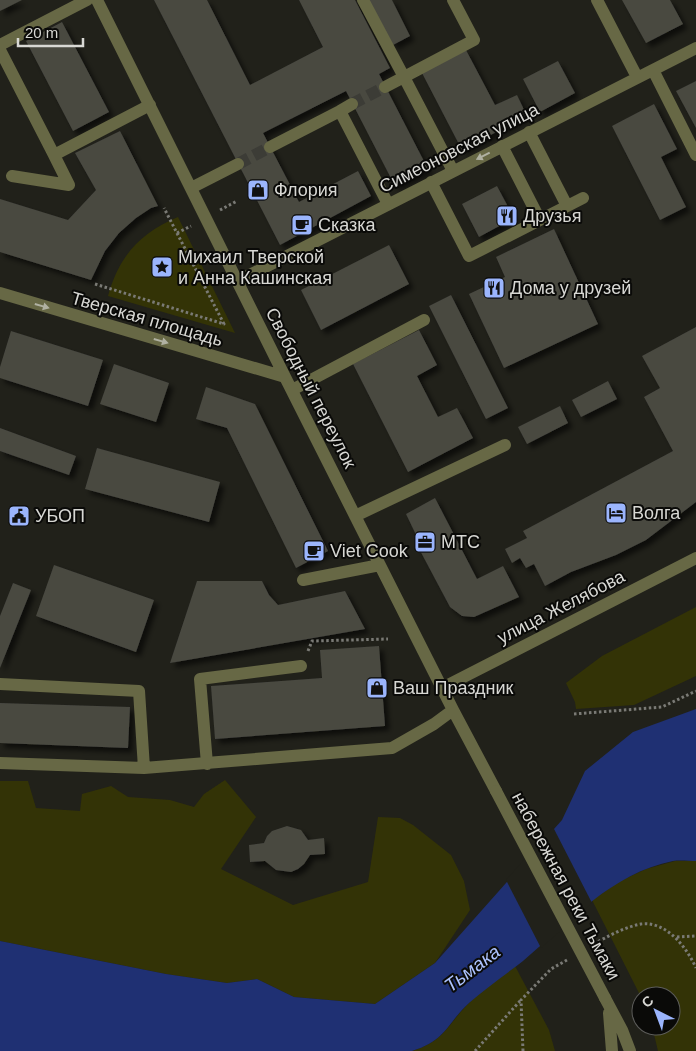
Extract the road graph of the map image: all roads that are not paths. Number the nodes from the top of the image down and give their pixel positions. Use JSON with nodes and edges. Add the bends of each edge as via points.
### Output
{"nodes":[{"id":1,"x":87,"y":0,"type":"edge"},
{"id":2,"x":97,"y":0,"type":"edge"},
{"id":3,"x":364,"y":0,"type":"edge"},
{"id":4,"x":453,"y":0,"type":"edge"},
{"id":5,"x":597,"y":0,"type":"edge"},
{"id":6,"x":0,"y":45,"type":"edge"},
{"id":7,"x":696,"y":48,"type":"edge"},
{"id":8,"x":0,"y":50,"type":"edge"},
{"id":9,"x":653,"y":70,"type":"junction"},
{"id":10,"x":404,"y":77,"type":"junction"},
{"id":11,"x":637,"y":77,"type":"junction"},
{"id":12,"x":385,"y":86,"type":"tunnel mouth"},
{"id":13,"x":352,"y":104,"type":"tunnel mouth"},
{"id":14,"x":150,"y":105,"type":"junction"},
{"id":15,"x":340,"y":111,"type":"junction"},
{"id":16,"x":529,"y":132,"type":"junction"},
{"id":17,"x":502,"y":146,"type":"junction"},
{"id":18,"x":270,"y":147,"type":"tunnel mouth"},
{"id":19,"x":54,"y":155,"type":"junction"},
{"id":20,"x":696,"y":155,"type":"edge"},
{"id":21,"x":238,"y":164,"type":"tunnel mouth"},
{"id":22,"x":453,"y":171,"type":"junction"},
{"id":23,"x":12,"y":176,"type":"dead end"},
{"id":24,"x":432,"y":182,"type":"junction"},
{"id":25,"x":191,"y":188,"type":"junction"},
{"id":26,"x":583,"y":198,"type":"dead end"},
{"id":27,"x":388,"y":204,"type":"junction"},
{"id":28,"x":567,"y":206,"type":"junction"},
{"id":29,"x":540,"y":220,"type":"junction"},
{"id":30,"x":238,"y":281,"type":"junction"},
{"id":31,"x":0,"y":293,"type":"edge"},
{"id":32,"x":424,"y":320,"type":"dead end"},
{"id":33,"x":285,"y":377,"type":"junction"},
{"id":34,"x":292,"y":390,"type":"junction"},
{"id":35,"x":505,"y":445,"type":"dead end"},
{"id":36,"x":356,"y":516,"type":"junction"},
{"id":37,"x":696,"y":558,"type":"edge"},
{"id":38,"x":380,"y":565,"type":"junction"},
{"id":39,"x":303,"y":580,"type":"dead end"},
{"id":40,"x":302,"y":666,"type":"road end"},
{"id":41,"x":0,"y":684,"type":"edge"},
{"id":42,"x":442,"y":688,"type":"junction"},
{"id":43,"x":452,"y":710,"type":"junction"},
{"id":44,"x":0,"y":763,"type":"edge"},
{"id":45,"x":207,"y":764,"type":"junction"},
{"id":46,"x":144,"y":768,"type":"junction"},
{"id":47,"x":496,"y":791,"type":"joint"},
{"id":48,"x":605,"y":998,"type":"junction"},
{"id":49,"x":612,"y":1051,"type":"edge"},
{"id":50,"x":630,"y":1051,"type":"edge"}],
"edges":[{"from":1,"to":6,"type":"street"},
{"from":2,"to":14,"type":"street","name":"Свободный переулок"},
{"from":3,"to":10,"type":"street"},
{"from":4,"to":10,"type":"street","via":[[474,40]]},
{"from":5,"to":11,"type":"street"},
{"from":7,"to":9,"type":"street","name":"Симеоновская улица"},
{"from":8,"to":19,"type":"street"},
{"from":9,"to":11,"type":"street","name":"Симеоновская улица"},
{"from":9,"to":20,"type":"street"},
{"from":10,"to":12,"type":"street"},
{"from":10,"to":22,"type":"street"},
{"from":11,"to":16,"type":"street","name":"Симеоновская улица"},
{"from":13,"to":15,"type":"street"},
{"from":14,"to":19,"type":"street"},
{"from":14,"to":25,"type":"street","name":"Свободный переулок"},
{"from":15,"to":18,"type":"street"},
{"from":15,"to":27,"type":"street"},
{"from":16,"to":17,"type":"street","name":"Симеоновская улица"},
{"from":16,"to":28,"type":"street"},
{"from":17,"to":22,"type":"street","name":"Симеоновская улица","one_way":true},
{"from":17,"to":29,"type":"street"},
{"from":19,"to":23,"type":"street","via":[[69,185]]},
{"from":21,"to":25,"type":"street"},
{"from":22,"to":24,"type":"street","name":"Симеоновская улица"},
{"from":24,"to":27,"type":"street","name":"Симеоновская улица"},
{"from":24,"to":29,"type":"street","via":[[469,256]]},
{"from":25,"to":30,"type":"street","name":"Свободный переулок"},
{"from":26,"to":28,"type":"street"},
{"from":27,"to":30,"type":"street","name":"Симеоновская улица"},
{"from":28,"to":29,"type":"street"},
{"from":30,"to":33,"type":"street","name":"Свободный переулок"},
{"from":31,"to":33,"type":"street","name":"Тверская площадь","one_way":true},
{"from":32,"to":34,"type":"street"},
{"from":33,"to":34,"type":"street","name":"Свободный переулок"},
{"from":34,"to":36,"type":"street","name":"Свободный переулок"},
{"from":35,"to":36,"type":"street"},
{"from":36,"to":38,"type":"street","name":"Свободный переулок"},
{"from":37,"to":42,"type":"street","name":"улица Желябова"},
{"from":38,"to":39,"type":"street"},
{"from":38,"to":42,"type":"street","name":"Свободный переулок"},
{"from":40,"to":45,"type":"street","via":[[200,679]]},
{"from":41,"to":46,"type":"street","via":[[139,691]]},
{"from":42,"to":43,"type":"street","name":"Свободный переулок"},
{"from":43,"to":45,"type":"street","via":[[392,748]]},
{"from":43,"to":47,"type":"street","name":"Свободный переулок"},
{"from":44,"to":46,"type":"street"},
{"from":45,"to":46,"type":"street"},
{"from":47,"to":48,"type":"street","name":"набережная реки Тьмаки","bridge":true},
{"from":48,"to":49,"type":"street","name":"набережная реки Тьмаки"},
{"from":48,"to":50,"type":"street","name":"набережная реки Тьмаки"}]}
